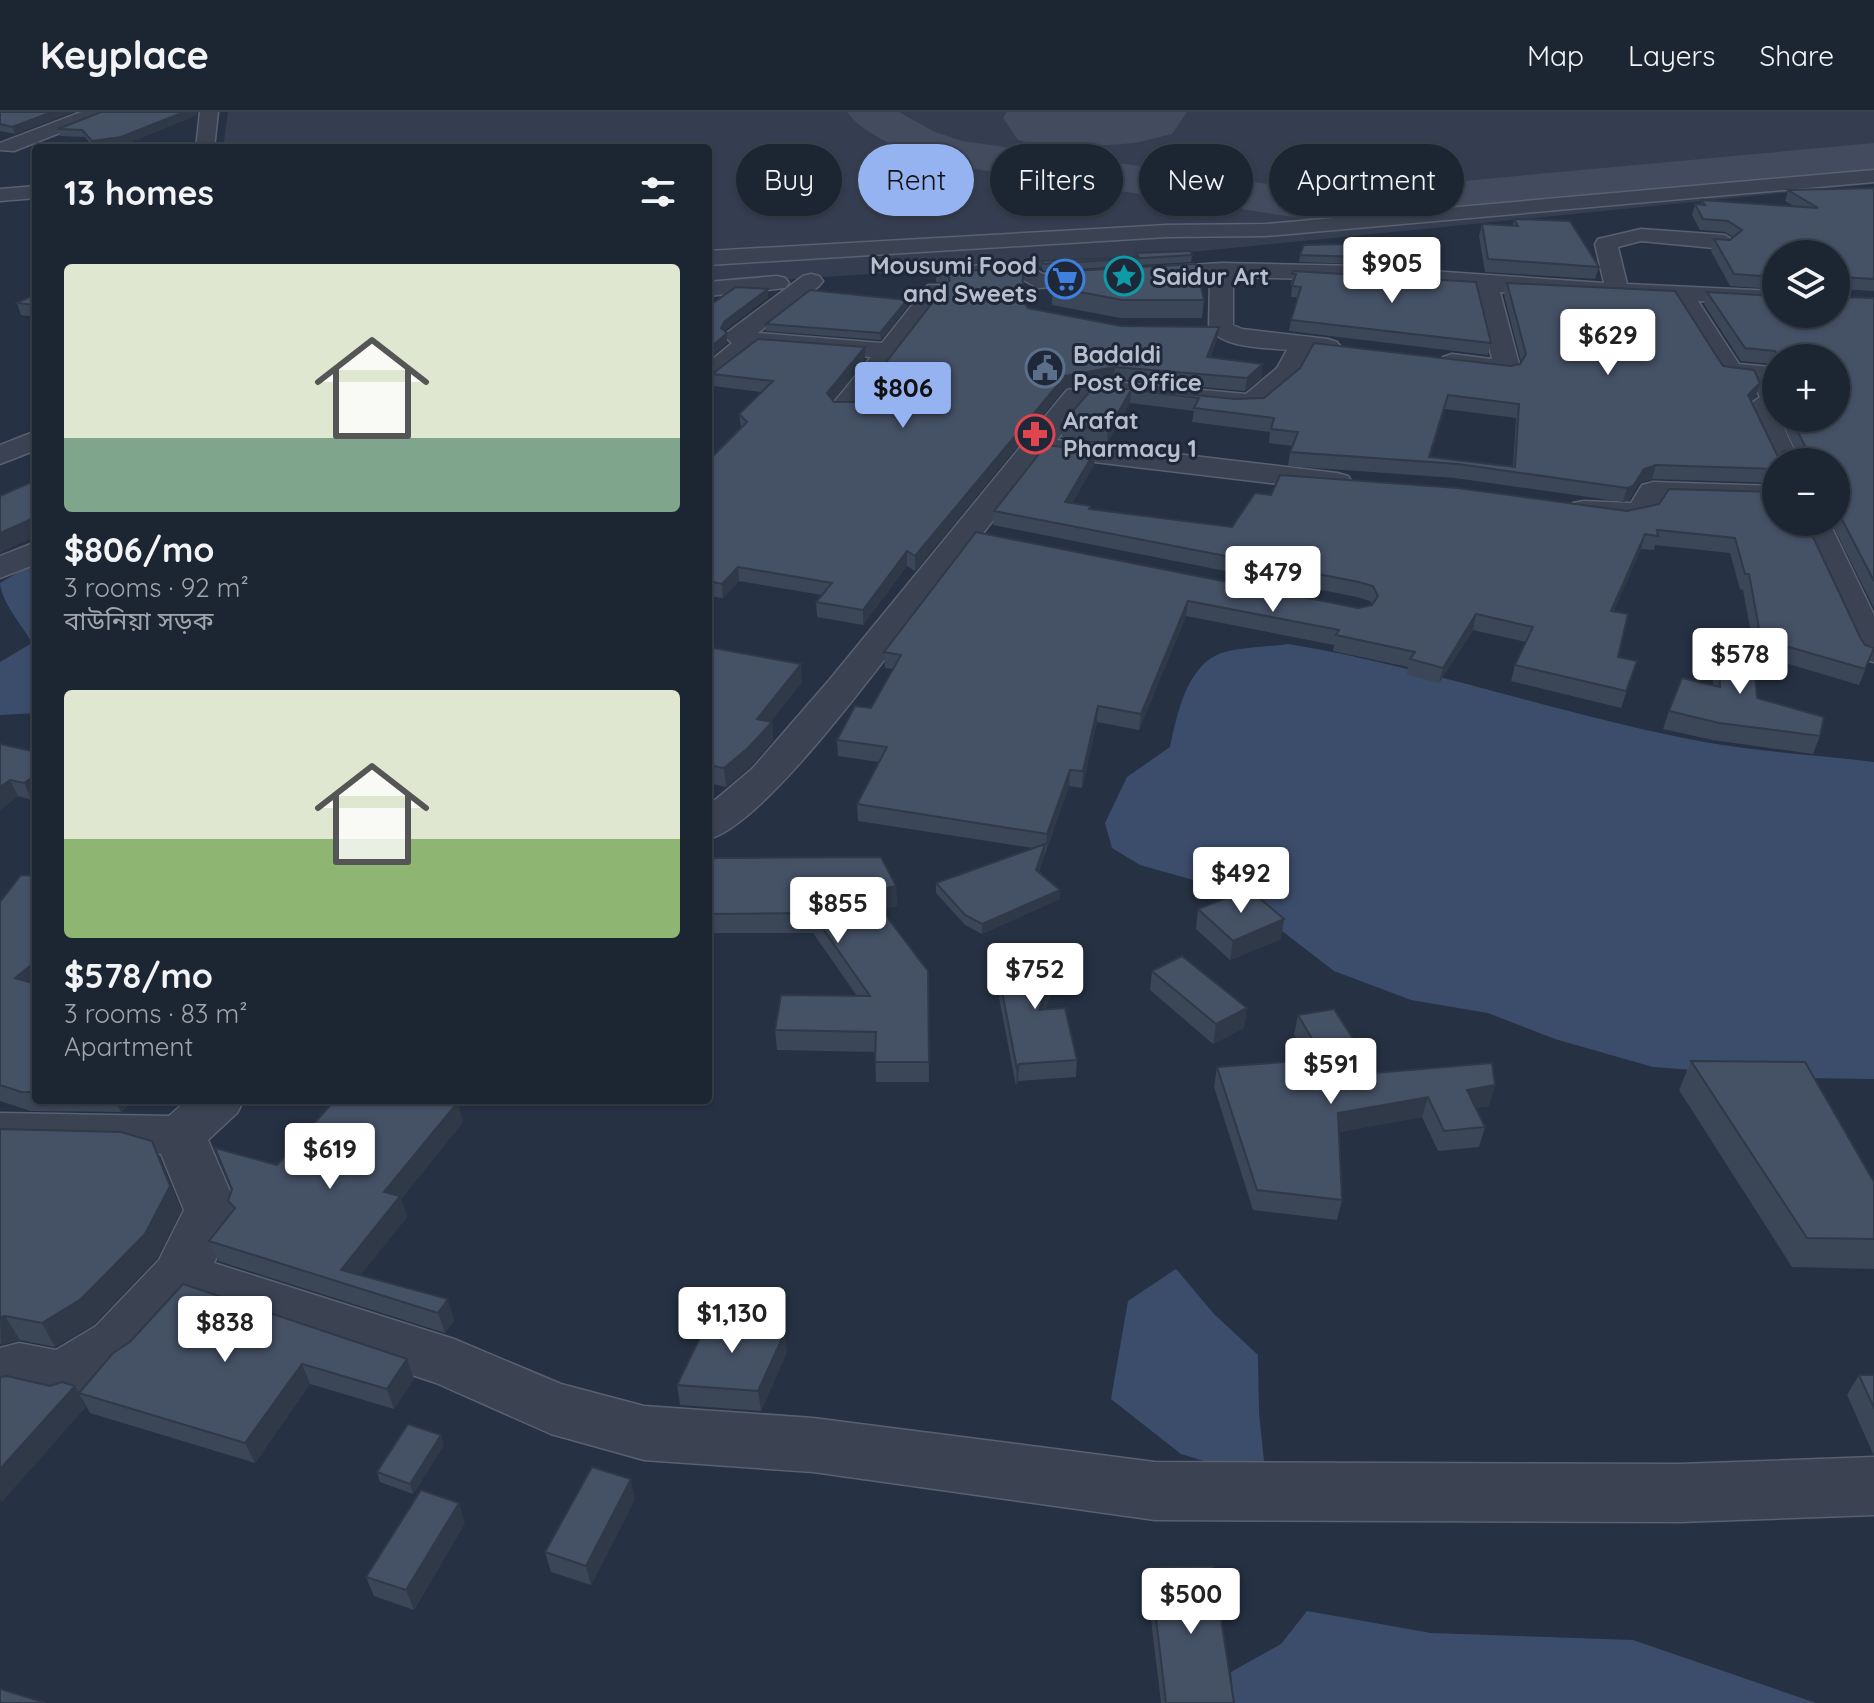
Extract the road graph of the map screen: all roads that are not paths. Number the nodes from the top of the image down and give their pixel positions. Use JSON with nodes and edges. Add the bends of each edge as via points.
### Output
{"nodes":[{"id":1,"x":97,"y":112,"type":"edge"},
{"id":2,"x":209,"y":112,"type":"edge"},
{"id":3,"x":205,"y":144,"type":"edge"},
{"id":4,"x":7,"y":147,"type":"dead end"},
{"id":5,"x":1874,"y":176,"type":"edge"},
{"id":6,"x":1874,"y":189,"type":"edge"},
{"id":7,"x":32,"y":192,"type":"edge"},
{"id":8,"x":0,"y":195,"type":"edge"},
{"id":9,"x":1725,"y":242,"type":"edge"},
{"id":10,"x":712,"y":258,"type":"edge"},
{"id":11,"x":1222,"y":270,"type":"junction"},
{"id":12,"x":1285,"y":272,"type":"junction"},
{"id":13,"x":1030,"y":275,"type":"junction"},
{"id":14,"x":1486,"y":284,"type":"junction"},
{"id":15,"x":712,"y":289,"type":"edge"},
{"id":16,"x":1616,"y":289,"type":"junction"},
{"id":17,"x":1680,"y":292,"type":"junction"},
{"id":18,"x":1762,"y":297,"type":"edge"},
{"id":19,"x":1037,"y":312,"type":"edge"},
{"id":20,"x":1192,"y":328,"type":"edge"},
{"id":21,"x":1221,"y":328,"type":"junction"},
{"id":22,"x":752,"y":340,"type":"junction"},
{"id":23,"x":1294,"y":343,"type":"junction"},
{"id":24,"x":1350,"y":350,"type":"edge"},
{"id":25,"x":889,"y":351,"type":"junction"},
{"id":26,"x":1428,"y":359,"type":"edge"},
{"id":27,"x":712,"y":373,"type":"edge"},
{"id":28,"x":845,"y":406,"type":"edge"},
{"id":29,"x":32,"y":442,"type":"edge"},
{"id":30,"x":1034,"y":446,"type":"junction"},
{"id":31,"x":1779,"y":448,"type":"edge"},
{"id":32,"x":0,"y":455,"type":"edge"},
{"id":33,"x":1364,"y":484,"type":"edge"},
{"id":34,"x":1762,"y":495,"type":"edge"},
{"id":35,"x":1557,"y":505,"type":"edge"},
{"id":36,"x":1820,"y":536,"type":"edge"},
{"id":37,"x":32,"y":554,"type":"edge"},
{"id":38,"x":0,"y":568,"type":"edge"},
{"id":39,"x":1874,"y":651,"type":"edge"},
{"id":40,"x":712,"y":824,"type":"edge"},
{"id":41,"x":200,"y":1118,"type":"edge"},
{"id":42,"x":0,"y":1132,"type":"edge"},
{"id":43,"x":180,"y":1275,"type":"junction"},
{"id":44,"x":0,"y":1373,"type":"edge"},
{"id":45,"x":1874,"y":1486,"type":"edge"}],
"edges":[{"from":1,"to":4,"type":"street"},
{"from":2,"to":3,"type":"street"},
{"from":5,"to":10,"type":"street","via":[[1266,230]]},
{"from":6,"to":13,"type":"street"},
{"from":7,"to":8,"type":"street"},
{"from":9,"to":16,"type":"street","via":[[1641,235],[1606,244]]},
{"from":11,"to":12,"type":"street"},
{"from":11,"to":13,"type":"street"},
{"from":11,"to":21,"type":"street"},
{"from":12,"to":14,"type":"street"},
{"from":12,"to":23,"type":"street","via":[[1285,307]]},
{"from":13,"to":19,"type":"street"},
{"from":13,"to":25,"type":"street","via":[[926,282]]},
{"from":14,"to":16,"type":"street"},
{"from":14,"to":26,"type":"street","via":[[1507,368]]},
{"from":15,"to":22,"type":"street","via":[[819,280],[737,337]]},
{"from":16,"to":17,"type":"street"},
{"from":17,"to":18,"type":"street"},
{"from":17,"to":31,"type":"street","via":[[1731,371],[1762,373],[1775,400],[1760,407]]},
{"from":20,"to":21,"type":"street"},
{"from":21,"to":23,"type":"street","via":[[1236,336]]},
{"from":22,"to":25,"type":"street"},
{"from":22,"to":27,"type":"street"},
{"from":23,"to":24,"type":"street"},
{"from":23,"to":30,"type":"street","via":[[1287,373],[1259,399],[1088,392],[1077,396]]},
{"from":25,"to":28,"type":"street"},
{"from":29,"to":32,"type":"street"},
{"from":30,"to":33,"type":"street"},
{"from":30,"to":40,"type":"street","via":[[981,536],[766,777]]},
{"from":34,"to":35,"type":"street","via":[[1653,491],[1643,509],[1623,514]]},
{"from":36,"to":39,"type":"street"},
{"from":37,"to":38,"type":"street"},
{"from":41,"to":42,"type":"street","via":[[109,1132]]},
{"from":41,"to":43,"type":"street","via":[[211,1210]]},
{"from":43,"to":44,"type":"street","via":[[117,1343],[62,1377],[19,1368]]},
{"from":43,"to":45,"type":"street","via":[[454,1364],[551,1408],[644,1433],[813,1445],[1155,1491],[1680,1493]]}]}
